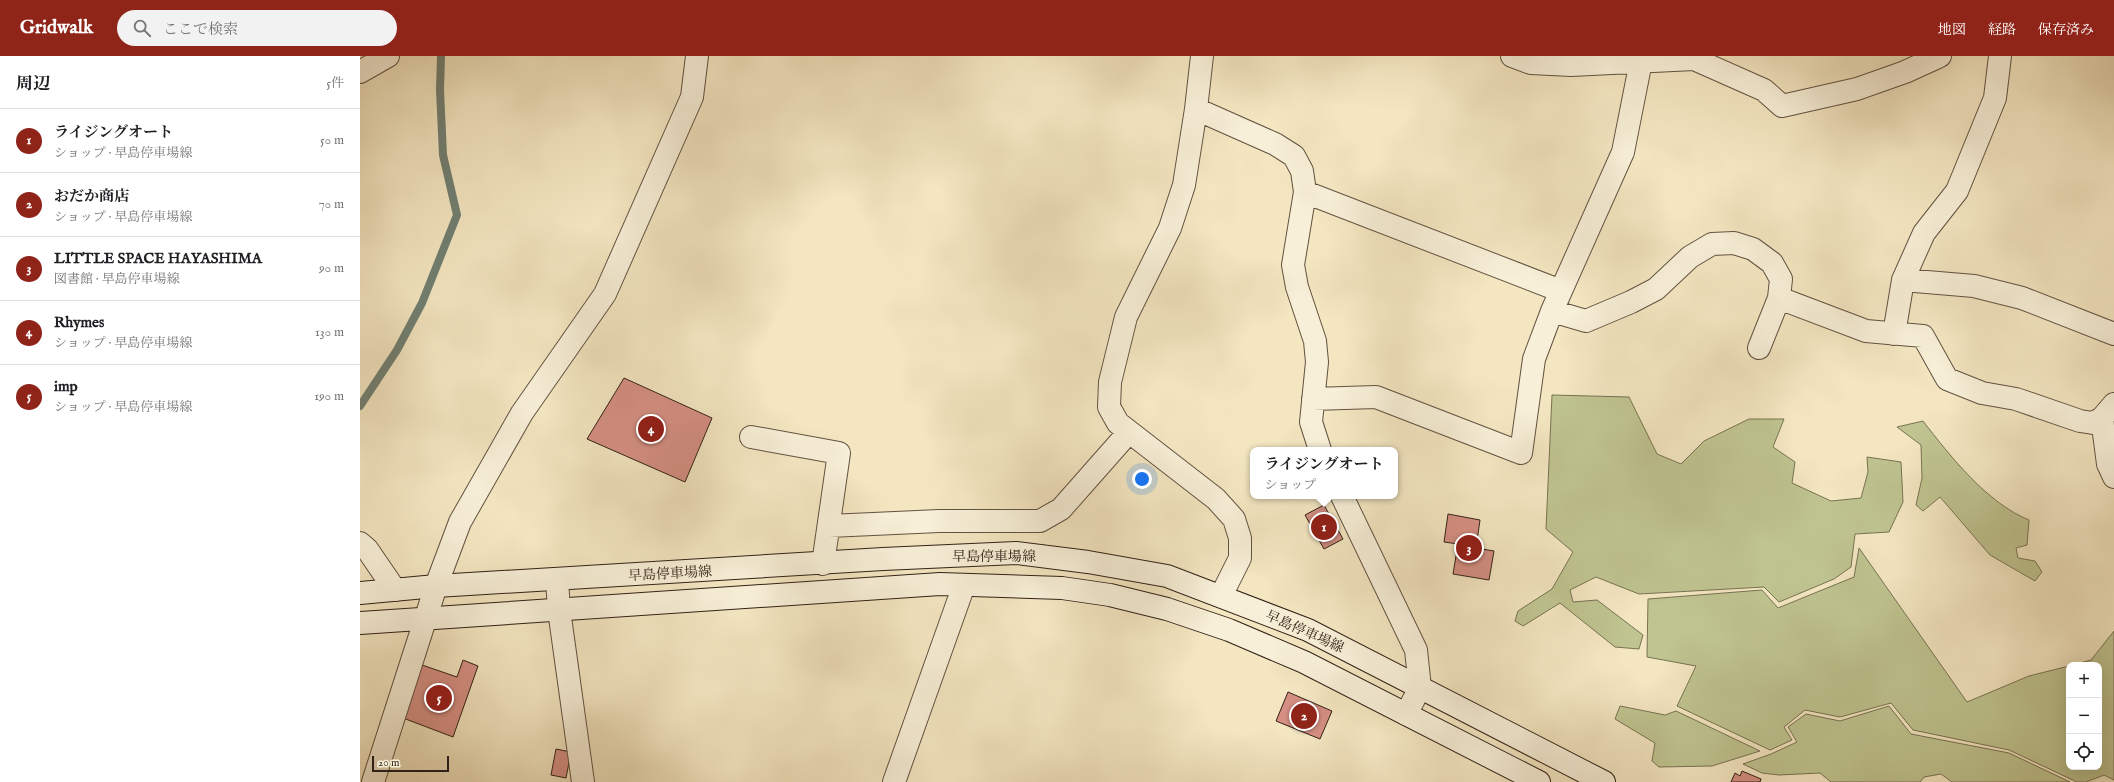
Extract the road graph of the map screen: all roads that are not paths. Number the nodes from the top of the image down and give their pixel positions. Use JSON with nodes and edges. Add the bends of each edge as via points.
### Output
{"nodes":[{"id":1,"x":388,"y":56,"type":"edge"},
{"id":2,"x":697,"y":56,"type":"edge"},
{"id":3,"x":1202,"y":56,"type":"edge"},
{"id":4,"x":1512,"y":56,"type":"edge"},
{"id":5,"x":1940,"y":56,"type":"edge"},
{"id":6,"x":2000,"y":56,"type":"edge"},
{"id":7,"x":1641,"y":59,"type":"edge"},
{"id":8,"x":360,"y":72,"type":"edge"},
{"id":9,"x":1196,"y":109,"type":"junction"},
{"id":10,"x":1306,"y":192,"type":"junction"},
{"id":11,"x":1903,"y":280,"type":"junction"},
{"id":12,"x":1561,"y":291,"type":"junction"},
{"id":13,"x":1779,"y":298,"type":"junction"},
{"id":14,"x":1552,"y":311,"type":"junction"},
{"id":15,"x":1894,"y":334,"type":"junction"},
{"id":16,"x":2114,"y":334,"type":"edge"},
{"id":17,"x":1759,"y":348,"type":"dead end"},
{"id":18,"x":1313,"y":398,"type":"junction"},
{"id":19,"x":2108,"y":411,"type":"edge"},
{"id":20,"x":1129,"y":432,"type":"junction"},
{"id":21,"x":751,"y":437,"type":"dead end"},
{"id":22,"x":1319,"y":447,"type":"edge"},
{"id":23,"x":2114,"y":477,"type":"edge"},
{"id":24,"x":1343,"y":499,"type":"edge"},
{"id":25,"x":830,"y":526,"type":"junction"},
{"id":26,"x":360,"y":543,"type":"edge"},
{"id":27,"x":823,"y":564,"type":"junction"},
{"id":28,"x":557,"y":580,"type":"junction"},
{"id":29,"x":964,"y":585,"type":"junction"},
{"id":30,"x":436,"y":586,"type":"junction"},
{"id":31,"x":395,"y":590,"type":"junction"},
{"id":32,"x":360,"y":592,"type":"edge"},
{"id":33,"x":1221,"y":596,"type":"junction"},
{"id":34,"x":559,"y":610,"type":"junction"},
{"id":35,"x":425,"y":619,"type":"junction"},
{"id":36,"x":360,"y":623,"type":"edge"},
{"id":37,"x":1420,"y":688,"type":"junction"},
{"id":38,"x":1406,"y":714,"type":"junction"},
{"id":39,"x":373,"y":782,"type":"edge"},
{"id":40,"x":583,"y":782,"type":"edge"},
{"id":41,"x":894,"y":782,"type":"edge"},
{"id":42,"x":1539,"y":782,"type":"edge"},
{"id":43,"x":1604,"y":782,"type":"edge"}],
"edges":[{"from":1,"to":8,"type":"street"},
{"from":2,"to":30,"type":"street","via":[[692,97],[605,294],[522,413],[460,522]]},
{"from":3,"to":9,"type":"street"},
{"from":4,"to":7,"type":"street","via":[[1531,63],[1571,65]]},
{"from":5,"to":7,"type":"street","via":[[1906,72],[1857,89],[1782,106],[1764,90],[1694,59]]},
{"from":6,"to":11,"type":"street","via":[[1995,98],[1957,191],[1924,233]]},
{"from":7,"to":12,"type":"street","via":[[1623,152]]},
{"from":9,"to":10,"type":"street","via":[[1275,144],[1294,156],[1302,171]]},
{"from":9,"to":20,"type":"street","via":[[1184,185],[1170,228],[1126,317],[1110,382],[1109,407],[1118,423]]},
{"from":10,"to":12,"type":"street"},
{"from":10,"to":18,"type":"street","via":[[1293,265],[1297,287],[1315,341],[1317,362]]},
{"from":11,"to":15,"type":"street"},
{"from":11,"to":16,"type":"street","via":[[1974,286],[2022,298]]},
{"from":12,"to":14,"type":"street"},
{"from":13,"to":14,"type":"street","via":[[1781,278],[1772,263],[1753,248],[1734,243],[1712,244],[1690,257],[1656,289],[1586,321]]},
{"from":13,"to":15,"type":"street","via":[[1866,331]]},
{"from":13,"to":17,"type":"street"},
{"from":14,"to":18,"type":"street","via":[[1534,359],[1521,453],[1376,397]]},
{"from":15,"to":19,"type":"street","via":[[1923,336],[1947,380],[1982,393],[2016,399],[2093,423]]},
{"from":18,"to":22,"type":"street","via":[[1311,422]]},
{"from":19,"to":23,"type":"street","via":[[2108,464]]},
{"from":20,"to":25,"type":"street","via":[[1061,509],[1040,521],[939,521]]},
{"from":20,"to":33,"type":"street","via":[[1216,499],[1234,519],[1240,538],[1240,558]]},
{"from":21,"to":25,"type":"street","via":[[839,453]]},
{"from":24,"to":37,"type":"street","via":[[1416,650]]},
{"from":25,"to":27,"type":"street"},
{"from":26,"to":31,"type":"street","via":[[367,549]]},
{"from":27,"to":28,"type":"street","name":"早島停車場線"},
{"from":27,"to":33,"type":"street","name":"早島停車場線","via":[[1016,554],[1088,562],[1167,576]]},
{"from":28,"to":30,"type":"street","name":"早島停車場線"},
{"from":28,"to":34,"type":"street"},
{"from":29,"to":34,"type":"street","name":"早島停車場線","via":[[940,584]]},
{"from":29,"to":38,"type":"street","name":"早島停車場線","via":[[1062,588],[1110,595],[1167,609],[1229,630],[1298,660]]},
{"from":29,"to":41,"type":"street"},
{"from":30,"to":31,"type":"street","name":"早島停車場線"},
{"from":30,"to":35,"type":"street"},
{"from":31,"to":32,"type":"street","name":"早島停車場線"},
{"from":33,"to":37,"type":"street","name":"早島停車場線","via":[[1308,630]]},
{"from":34,"to":35,"type":"street","name":"早島停車場線"},
{"from":34,"to":40,"type":"street"},
{"from":35,"to":36,"type":"street","name":"早島停車場線"},
{"from":35,"to":39,"type":"street"},
{"from":37,"to":38,"type":"street"},
{"from":37,"to":43,"type":"street","name":"早島停車場線"},
{"from":38,"to":42,"type":"street","name":"早島停車場線"}]}
